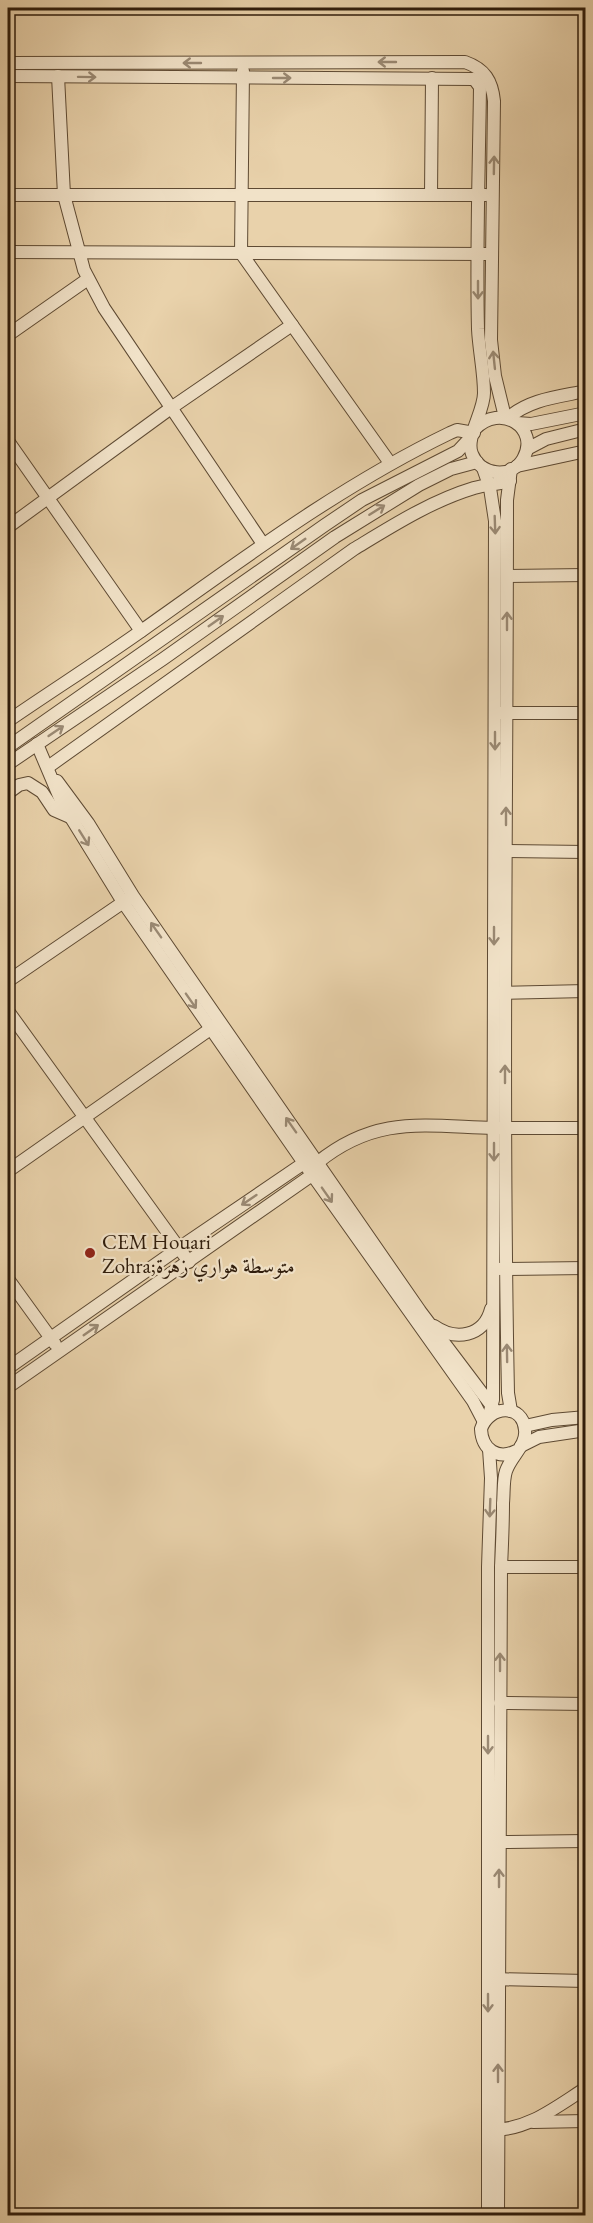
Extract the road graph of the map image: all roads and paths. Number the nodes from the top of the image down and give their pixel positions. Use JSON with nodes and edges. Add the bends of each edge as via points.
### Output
{"nodes":[{"id":1,"x":8,"y":63,"type":"edge"},
{"id":2,"x":243,"y":63,"type":"junction"},
{"id":3,"x":8,"y":76,"type":"edge"},
{"id":4,"x":58,"y":76,"type":"junction"},
{"id":5,"x":243,"y":78,"type":"junction"},
{"id":6,"x":432,"y":78,"type":"junction"},
{"id":7,"x":8,"y":195,"type":"edge"},
{"id":8,"x":64,"y":195,"type":"junction"},
{"id":9,"x":242,"y":195,"type":"junction"},
{"id":10,"x":430,"y":195,"type":"junction"},
{"id":11,"x":479,"y":195,"type":"junction"},
{"id":12,"x":494,"y":195,"type":"junction"},
{"id":13,"x":8,"y":252,"type":"edge"},
{"id":14,"x":78,"y":252,"type":"junction"},
{"id":15,"x":241,"y":253,"type":"junction"},
{"id":16,"x":478,"y":254,"type":"junction"},
{"id":17,"x":493,"y":254,"type":"junction"},
{"id":18,"x":88,"y":279,"type":"junction"},
{"id":19,"x":292,"y":326,"type":"junction"},
{"id":20,"x":8,"y":334,"type":"edge"},
{"id":21,"x":585,"y":391,"type":"edge"},
{"id":22,"x":171,"y":408,"type":"junction"},
{"id":23,"x":585,"y":413,"type":"edge"},
{"id":24,"x":510,"y":419,"type":"junction"},
{"id":25,"x":585,"y":429,"type":"edge"},
{"id":26,"x":473,"y":433,"type":"junction"},
{"id":27,"x":8,"y":441,"type":"edge"},
{"id":28,"x":526,"y":449,"type":"junction"},
{"id":29,"x":585,"y":451,"type":"edge"},
{"id":30,"x":390,"y":463,"type":"junction"},
{"id":31,"x":480,"y":465,"type":"junction"},
{"id":32,"x":513,"y":472,"type":"junction"},
{"id":33,"x":489,"y":485,"type":"junction"},
{"id":34,"x":48,"y":498,"type":"junction"},
{"id":35,"x":8,"y":526,"type":"edge"},
{"id":36,"x":263,"y":544,"type":"junction"},
{"id":37,"x":585,"y":575,"type":"edge"},
{"id":38,"x":507,"y":576,"type":"junction"},
{"id":39,"x":141,"y":631,"type":"junction"},
{"id":40,"x":501,"y":713,"type":"junction"},
{"id":41,"x":585,"y":713,"type":"edge"},
{"id":42,"x":8,"y":720,"type":"edge"},
{"id":43,"x":37,"y":744,"type":"junction"},
{"id":44,"x":8,"y":747,"type":"edge"},
{"id":45,"x":8,"y":764,"type":"edge"},
{"id":46,"x":48,"y":767,"type":"junction"},
{"id":47,"x":8,"y":793,"type":"edge"},
{"id":48,"x":70,"y":817,"type":"junction"},
{"id":49,"x":500,"y":851,"type":"junction"},
{"id":50,"x":585,"y":852,"type":"edge"},
{"id":51,"x":128,"y":899,"type":"junction"},
{"id":52,"x":8,"y":981,"type":"edge"},
{"id":53,"x":585,"y":991,"type":"edge"},
{"id":54,"x":500,"y":992,"type":"junction"},
{"id":55,"x":8,"y":1011,"type":"edge"},
{"id":56,"x":215,"y":1026,"type":"junction"},
{"id":57,"x":84,"y":1118,"type":"junction"},
{"id":58,"x":500,"y":1128,"type":"junction"},
{"id":59,"x":585,"y":1128,"type":"edge"},
{"id":60,"x":304,"y":1163,"type":"junction"},
{"id":61,"x":317,"y":1163,"type":"junction"},
{"id":62,"x":8,"y":1171,"type":"edge"},
{"id":63,"x":312,"y":1175,"type":"junction"},
{"id":64,"x":178,"y":1248,"type":"junction"},
{"id":65,"x":189,"y":1262,"type":"junction"},
{"id":66,"x":585,"y":1268,"type":"edge"},
{"id":67,"x":499,"y":1269,"type":"junction"},
{"id":68,"x":8,"y":1279,"type":"edge"},
{"id":69,"x":493,"y":1302,"type":"junction"},
{"id":70,"x":420,"y":1311,"type":"junction"},
{"id":71,"x":50,"y":1338,"type":"junction"},
{"id":72,"x":61,"y":1351,"type":"junction"},
{"id":73,"x":8,"y":1368,"type":"edge"},
{"id":74,"x":8,"y":1387,"type":"edge"},
{"id":75,"x":511,"y":1411,"type":"junction"},
{"id":76,"x":490,"y":1414,"type":"junction"},
{"id":77,"x":585,"y":1417,"type":"edge"},
{"id":78,"x":525,"y":1426,"type":"junction"},
{"id":79,"x":585,"y":1430,"type":"edge"},
{"id":80,"x":519,"y":1448,"type":"junction"},
{"id":81,"x":489,"y":1449,"type":"junction"},
{"id":82,"x":501,"y":1567,"type":"junction"},
{"id":83,"x":585,"y":1567,"type":"edge"},
{"id":84,"x":500,"y":1703,"type":"junction"},
{"id":85,"x":585,"y":1704,"type":"edge"},
{"id":86,"x":585,"y":1841,"type":"edge"},
{"id":87,"x":500,"y":1842,"type":"junction"},
{"id":88,"x":493,"y":1979,"type":"junction"},
{"id":89,"x":585,"y":1981,"type":"edge"},
{"id":90,"x":585,"y":2088,"type":"edge"},
{"id":91,"x":585,"y":2121,"type":"edge"},
{"id":92,"x":532,"y":2122,"type":"junction"},
{"id":93,"x":493,"y":2131,"type":"junction"},
{"id":94,"x":488,"y":2216,"type":"edge"},
{"id":95,"x":498,"y":2216,"type":"edge"}],
"edges":[{"from":2,"to":1,"type":"street","one_way":true},
{"from":2,"to":5,"type":"street"},
{"from":12,"to":2,"type":"street","one_way":true,"via":[[493,88],[474,65]]},
{"from":3,"to":4,"type":"street"},
{"from":4,"to":5,"type":"street","one_way":true},
{"from":4,"to":8,"type":"street"},
{"from":5,"to":6,"type":"street","one_way":true},
{"from":5,"to":9,"type":"street"},
{"from":6,"to":10,"type":"street"},
{"from":6,"to":11,"type":"street","via":[[474,79],[480,87]]},
{"from":7,"to":8,"type":"street"},
{"from":8,"to":9,"type":"street"},
{"from":8,"to":14,"type":"street"},
{"from":9,"to":10,"type":"street"},
{"from":9,"to":15,"type":"street"},
{"from":10,"to":11,"type":"street"},
{"from":11,"to":12,"type":"street"},
{"from":11,"to":16,"type":"street"},
{"from":12,"to":17,"type":"street"},
{"from":13,"to":14,"type":"street"},
{"from":14,"to":15,"type":"street"},
{"from":14,"to":18,"type":"street"},
{"from":15,"to":16,"type":"street"},
{"from":15,"to":19,"type":"street"},
{"from":16,"to":17,"type":"street"},
{"from":16,"to":26,"type":"street","one_way":true,"via":[[479,346],[484,391]]},
{"from":24,"to":17,"type":"street","one_way":true,"via":[[495,376],[491,340]]},
{"from":18,"to":20,"type":"street"},
{"from":18,"to":22,"type":"street"},
{"from":19,"to":22,"type":"street"},
{"from":19,"to":30,"type":"street"},
{"from":21,"to":24,"type":"street","via":[[531,403]]},
{"from":22,"to":34,"type":"street"},
{"from":22,"to":36,"type":"street"},
{"from":23,"to":24,"type":"street","via":[[531,424]]},
{"from":24,"to":26,"type":"street","via":[[489,418]]},
{"from":24,"to":28,"type":"street","via":[[523,430]]},
{"from":25,"to":28,"type":"street","via":[[546,439]]},
{"from":26,"to":30,"type":"street","via":[[457,430]]},
{"from":26,"to":31,"type":"street","via":[[472,454]]},
{"from":26,"to":44,"type":"street","one_way":true,"via":[[458,451],[362,500]]},
{"from":27,"to":34,"type":"street"},
{"from":28,"to":32,"type":"street"},
{"from":29,"to":32,"type":"street"},
{"from":30,"to":36,"type":"street"},
{"from":31,"to":32,"type":"street","via":[[500,473]]},
{"from":31,"to":33,"type":"street"},
{"from":43,"to":31,"type":"street","one_way":true,"via":[[335,537],[419,485],[451,470]]},
{"from":32,"to":33,"type":"street"},
{"from":32,"to":38,"type":"street","via":[[507,500]]},
{"from":33,"to":40,"type":"street","one_way":true,"via":[[495,521]]},
{"from":33,"to":46,"type":"street","via":[[401,520],[354,549]]},
{"from":34,"to":35,"type":"street"},
{"from":34,"to":39,"type":"street"},
{"from":36,"to":39,"type":"street"},
{"from":37,"to":38,"type":"street"},
{"from":40,"to":38,"type":"street","one_way":true},
{"from":39,"to":42,"type":"street"},
{"from":40,"to":41,"type":"street"},
{"from":40,"to":49,"type":"street"},
{"from":43,"to":45,"type":"street"},
{"from":43,"to":46,"type":"street"},
{"from":46,"to":48,"type":"street"},
{"from":46,"to":51,"type":"street","via":[[88,824]]},
{"from":47,"to":48,"type":"street","via":[[28,783],[42,792],[54,810]]},
{"from":48,"to":51,"type":"street","one_way":true},
{"from":49,"to":50,"type":"street"},
{"from":49,"to":54,"type":"street"},
{"from":51,"to":52,"type":"street"},
{"from":51,"to":56,"type":"street"},
{"from":53,"to":54,"type":"street"},
{"from":54,"to":58,"type":"street"},
{"from":55,"to":57,"type":"street"},
{"from":56,"to":57,"type":"street"},
{"from":56,"to":60,"type":"street"},
{"from":61,"to":56,"type":"street","one_way":true},
{"from":57,"to":62,"type":"street"},
{"from":57,"to":64,"type":"street"},
{"from":58,"to":59,"type":"street"},
{"from":58,"to":61,"type":"street","via":[[412,1124],[386,1128],[337,1146]]},
{"from":58,"to":67,"type":"street"},
{"from":60,"to":61,"type":"street"},
{"from":60,"to":63,"type":"street"},
{"from":60,"to":64,"type":"street","one_way":true},
{"from":61,"to":63,"type":"street"},
{"from":61,"to":70,"type":"street"},
{"from":63,"to":65,"type":"street"},
{"from":63,"to":76,"type":"street","one_way":true,"via":[[472,1401]]},
{"from":64,"to":65,"type":"street"},
{"from":64,"to":71,"type":"street"},
{"from":72,"to":65,"type":"street","one_way":true},
{"from":66,"to":67,"type":"street"},
{"from":67,"to":69,"type":"street"},
{"from":75,"to":67,"type":"street","one_way":true},
{"from":68,"to":71,"type":"street"},
{"from":69,"to":70,"type":"street","via":[[483,1326],[463,1336],[441,1331]]},
{"from":69,"to":76,"type":"street"},
{"from":70,"to":76,"type":"street"},
{"from":71,"to":72,"type":"street"},
{"from":71,"to":73,"type":"street"},
{"from":72,"to":74,"type":"street"},
{"from":75,"to":76,"type":"street"},
{"from":75,"to":78,"type":"street"},
{"from":76,"to":81,"type":"street","via":[[481,1437]]},
{"from":77,"to":78,"type":"street"},
{"from":78,"to":80,"type":"street","via":[[525,1440]]},
{"from":79,"to":80,"type":"street","via":[[538,1437]]},
{"from":80,"to":81,"type":"street","via":[[502,1455]]},
{"from":80,"to":82,"type":"street","via":[[506,1471]]},
{"from":81,"to":88,"type":"street","one_way":true},
{"from":82,"to":83,"type":"street"},
{"from":84,"to":82,"type":"street","one_way":true},
{"from":84,"to":85,"type":"street"},
{"from":84,"to":87,"type":"street"},
{"from":86,"to":87,"type":"street"},
{"from":88,"to":87,"type":"street","one_way":true},
{"from":88,"to":89,"type":"street"},
{"from":88,"to":93,"type":"street"},
{"from":90,"to":92,"type":"street"},
{"from":91,"to":92,"type":"street"},
{"from":92,"to":93,"type":"street"},
{"from":93,"to":94,"type":"street"},
{"from":93,"to":95,"type":"street"}]}
